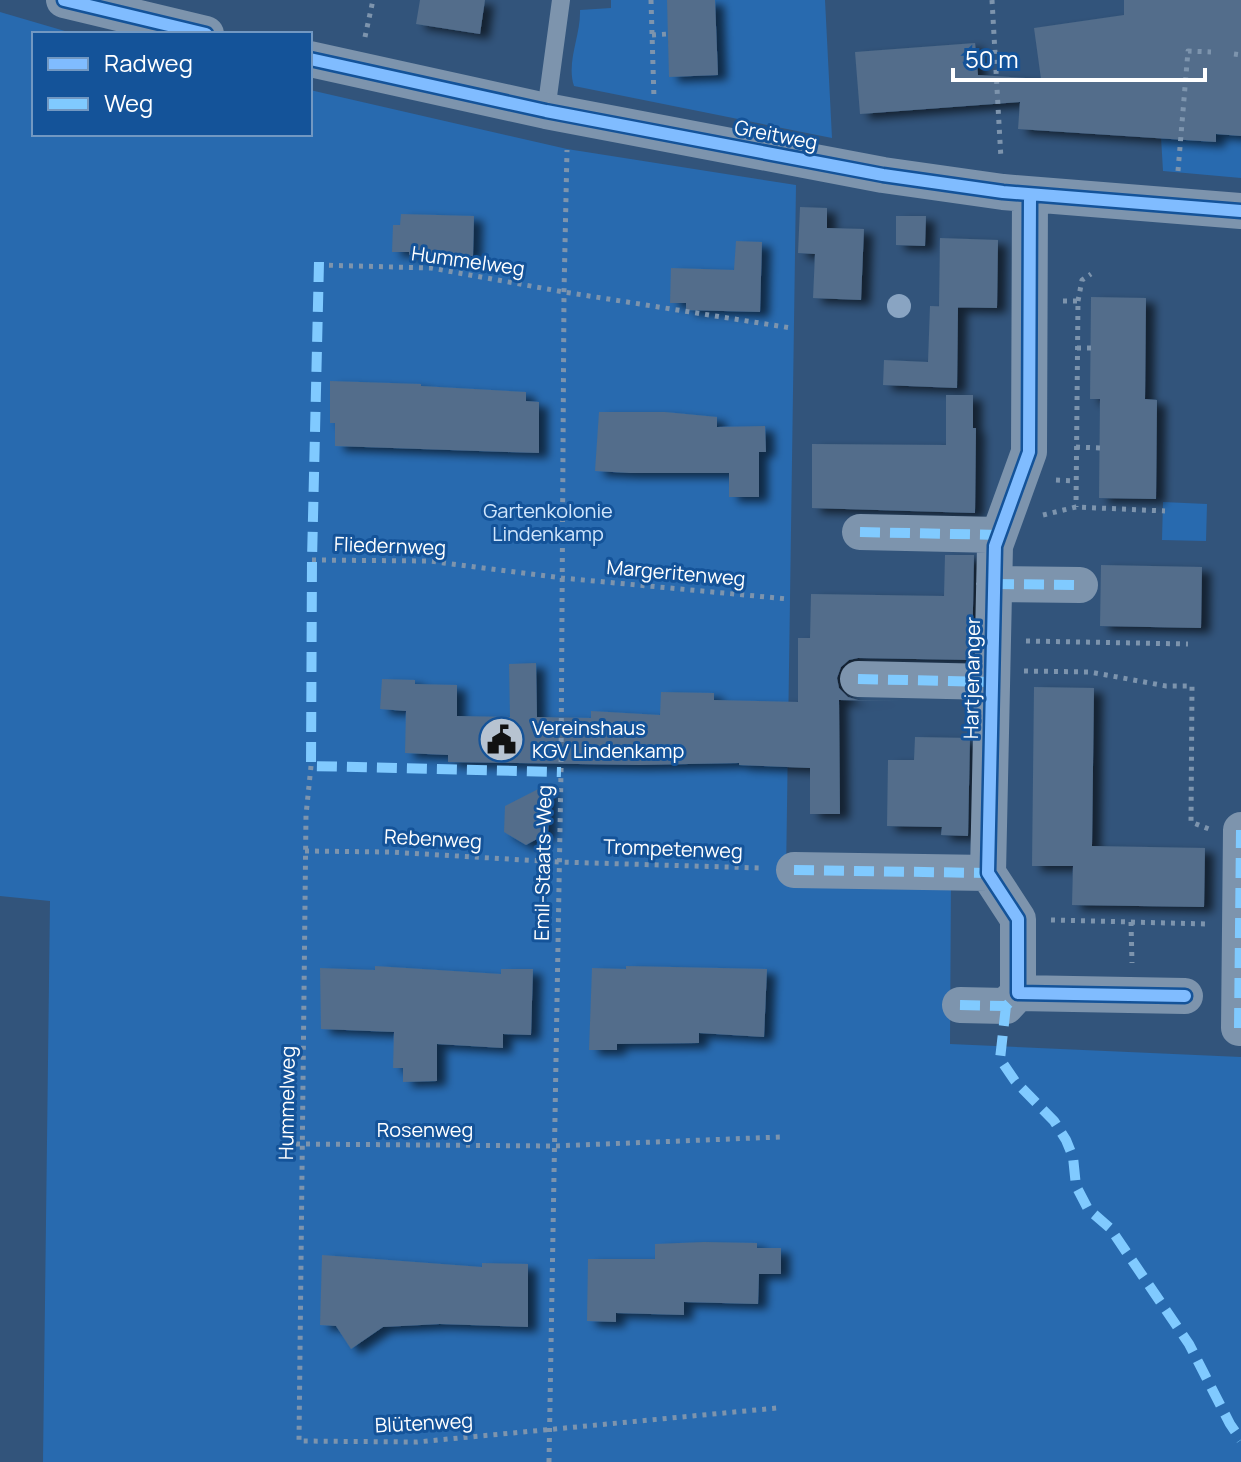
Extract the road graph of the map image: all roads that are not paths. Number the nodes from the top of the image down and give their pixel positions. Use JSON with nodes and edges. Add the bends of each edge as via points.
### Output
{"nodes":[{"id":1,"x":64,"y":0,"type":"edge"},
{"id":2,"x":561,"y":0,"type":"edge"},
{"id":3,"x":198,"y":32,"type":"edge"},
{"id":4,"x":312,"y":59,"type":"edge"},
{"id":5,"x":546,"y":111,"type":"junction"},
{"id":6,"x":1016,"y":194,"type":"junction"},
{"id":7,"x":1241,"y":211,"type":"edge"},
{"id":8,"x":1001,"y":529,"type":"junction"},
{"id":9,"x":860,"y":532,"type":"dead end"},
{"id":10,"x":994,"y":584,"type":"junction"},
{"id":11,"x":1080,"y":585,"type":"dead end"},
{"id":12,"x":993,"y":664,"type":"junction"},
{"id":13,"x":858,"y":679,"type":"dead end"},
{"id":14,"x":1226,"y":832,"type":"edge"},
{"id":15,"x":782,"y":869,"type":"road end"},
{"id":16,"x":988,"y":873,"type":"junction"},
{"id":17,"x":1018,"y":993,"type":"junction"},
{"id":18,"x":1185,"y":996,"type":"dead end"},
{"id":19,"x":960,"y":1005,"type":"dead end"},
{"id":20,"x":1239,"y":1028,"type":"dead end"}],
"edges":[{"from":1,"to":3,"type":"street"},
{"from":2,"to":5,"type":"lane"},
{"from":4,"to":5,"type":"street","name":"Greitweg"},
{"from":5,"to":6,"type":"street","name":"Greitweg","via":[[790,159]]},
{"from":6,"to":7,"type":"street","name":"Greitweg"},
{"from":6,"to":8,"type":"street","name":"Hartjenanger","via":[[1030,300],[1029,452]]},
{"from":8,"to":9,"type":"street"},
{"from":8,"to":10,"type":"street","name":"Hartjenanger"},
{"from":10,"to":11,"type":"street"},
{"from":10,"to":12,"type":"street","name":"Hartjenanger"},
{"from":12,"to":13,"type":"street","name":"Hartjenanger"},
{"from":12,"to":16,"type":"street","name":"Hartjenanger"},
{"from":14,"to":20,"type":"street"},
{"from":15,"to":16,"type":"street"},
{"from":16,"to":17,"type":"street","via":[[1018,919]]},
{"from":17,"to":18,"type":"street"},
{"from":17,"to":19,"type":"street","via":[[1006,1006]]}]}
